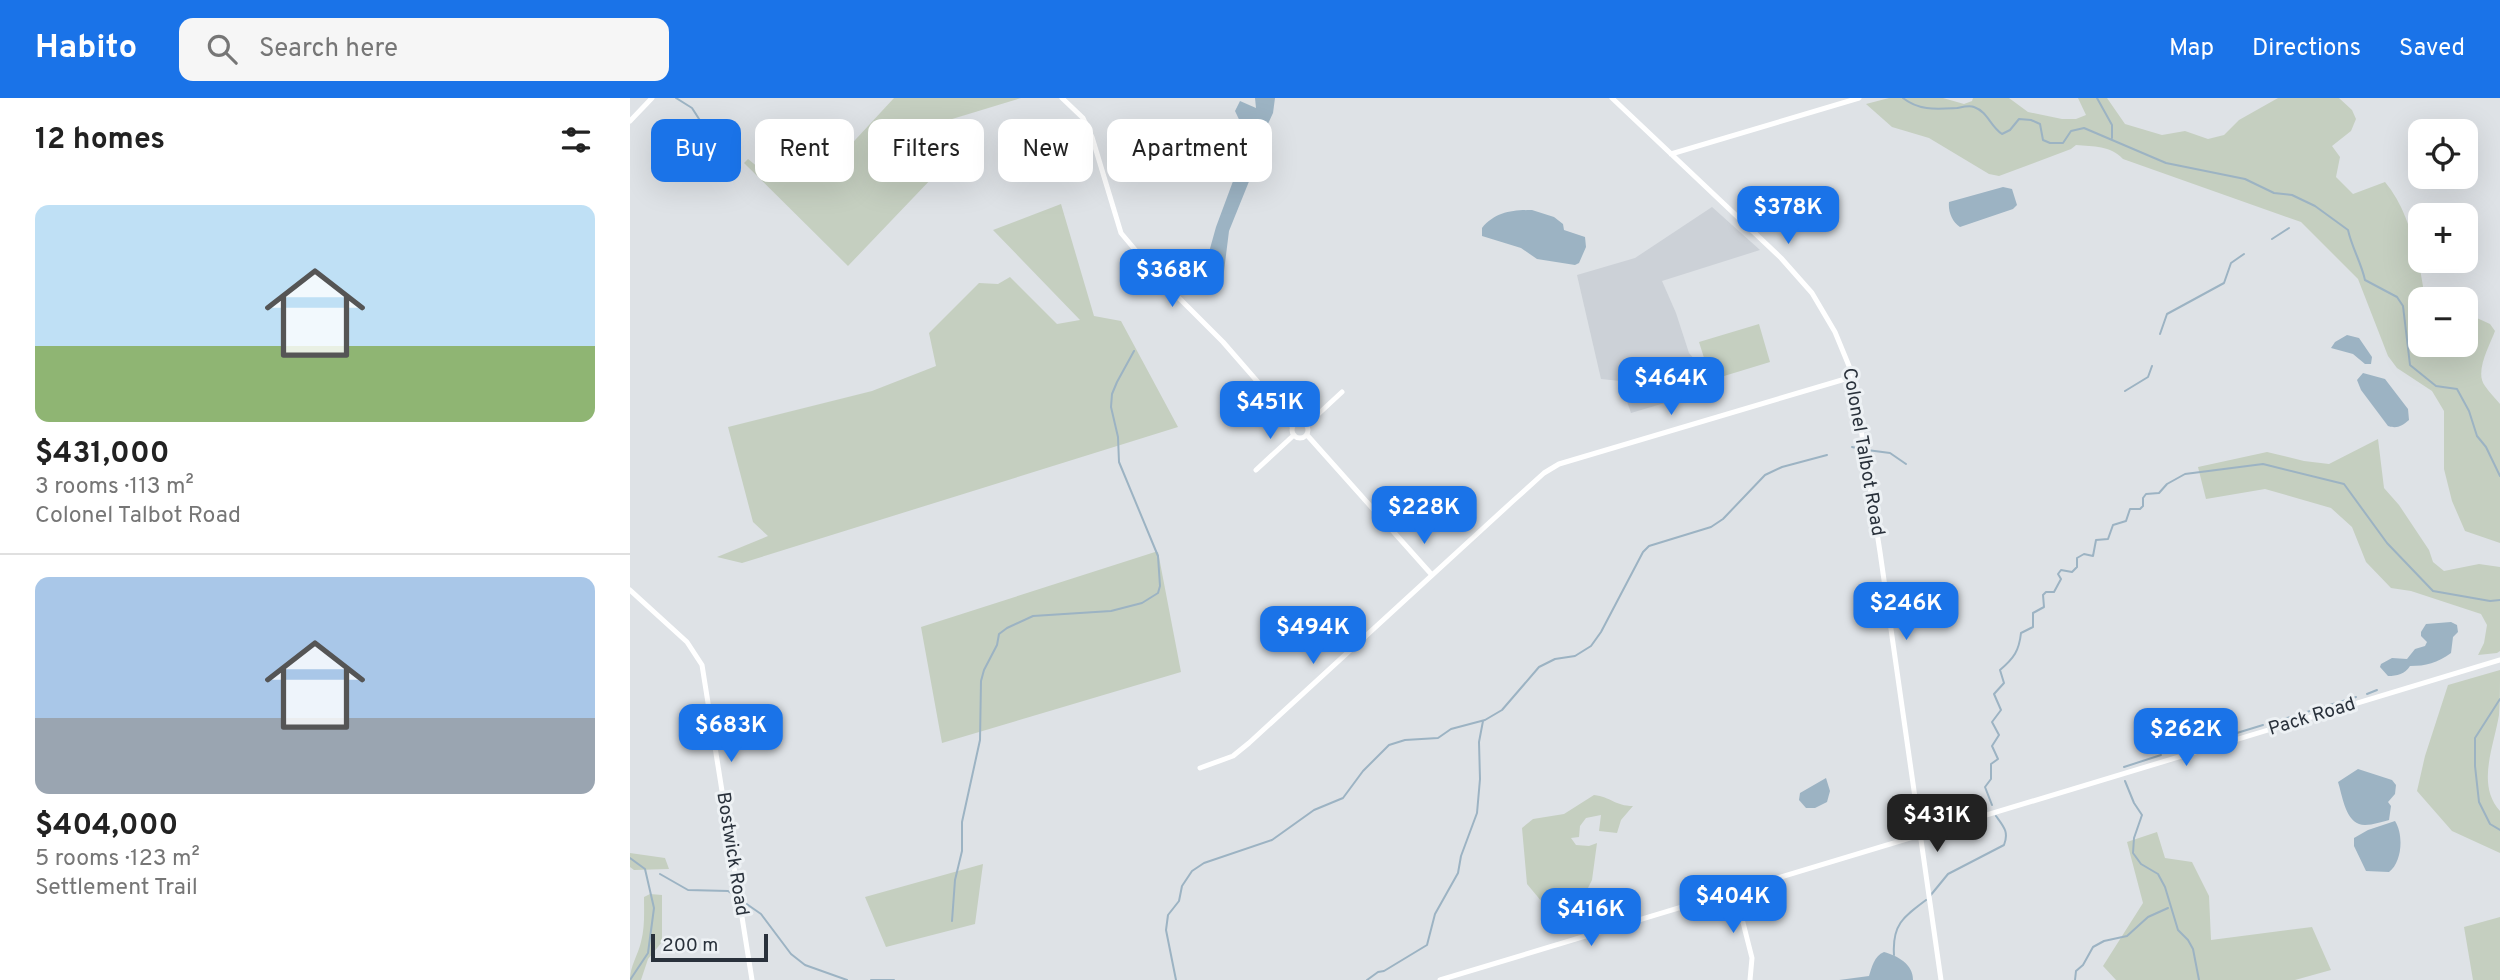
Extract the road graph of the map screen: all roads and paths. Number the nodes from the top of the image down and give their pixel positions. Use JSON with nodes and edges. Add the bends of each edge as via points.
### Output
{"nodes":[{"id":1,"x":652,"y":98,"type":"edge"},
{"id":2,"x":1062,"y":98,"type":"edge"},
{"id":3,"x":1612,"y":98,"type":"edge"},
{"id":4,"x":1859,"y":98,"type":"edge"},
{"id":5,"x":630,"y":121,"type":"edge"},
{"id":6,"x":1671,"y":154,"type":"junction"},
{"id":7,"x":1852,"y":377,"type":"junction"},
{"id":8,"x":1342,"y":392,"type":"dead end"},
{"id":9,"x":1299,"y":432,"type":"junction"},
{"id":10,"x":1256,"y":470,"type":"dead end"},
{"id":11,"x":1432,"y":575,"type":"junction"},
{"id":12,"x":630,"y":590,"type":"edge"},
{"id":13,"x":2500,"y":660,"type":"edge"},
{"id":14,"x":1200,"y":768,"type":"dead end"},
{"id":15,"x":1920,"y":835,"type":"junction"},
{"id":16,"x":1735,"y":891,"type":"junction"},
{"id":17,"x":752,"y":980,"type":"edge"},
{"id":18,"x":1440,"y":980,"type":"edge"},
{"id":19,"x":1750,"y":980,"type":"edge"},
{"id":20,"x":1941,"y":980,"type":"edge"}],
"edges":[{"from":1,"to":5,"type":"street"},
{"from":2,"to":9,"type":"street","via":[[1083,118],[1092,137],[1121,233]]},
{"from":3,"to":6,"type":"street","name":"Colonel Talbot Road"},
{"from":4,"to":6,"type":"street"},
{"from":6,"to":7,"type":"street","name":"Colonel Talbot Road","via":[[1805,285],[1835,332]]},
{"from":7,"to":11,"type":"street","via":[[1559,464]]},
{"from":7,"to":15,"type":"street","name":"Colonel Talbot Road"},
{"from":8,"to":9,"type":"street"},
{"from":9,"to":10,"type":"street"},
{"from":9,"to":11,"type":"street"},
{"from":11,"to":14,"type":"street","via":[[1241,750]]},
{"from":12,"to":17,"type":"street","name":"Bostwick Road","via":[[687,642],[702,665]]},
{"from":13,"to":15,"type":"street","name":"Pack Road"},
{"from":15,"to":16,"type":"street","name":"Pack Road"},
{"from":15,"to":20,"type":"street","name":"Colonel Talbot Road"},
{"from":16,"to":18,"type":"street","name":"Pack Road"},
{"from":16,"to":19,"type":"street","via":[[1752,958]]}]}
